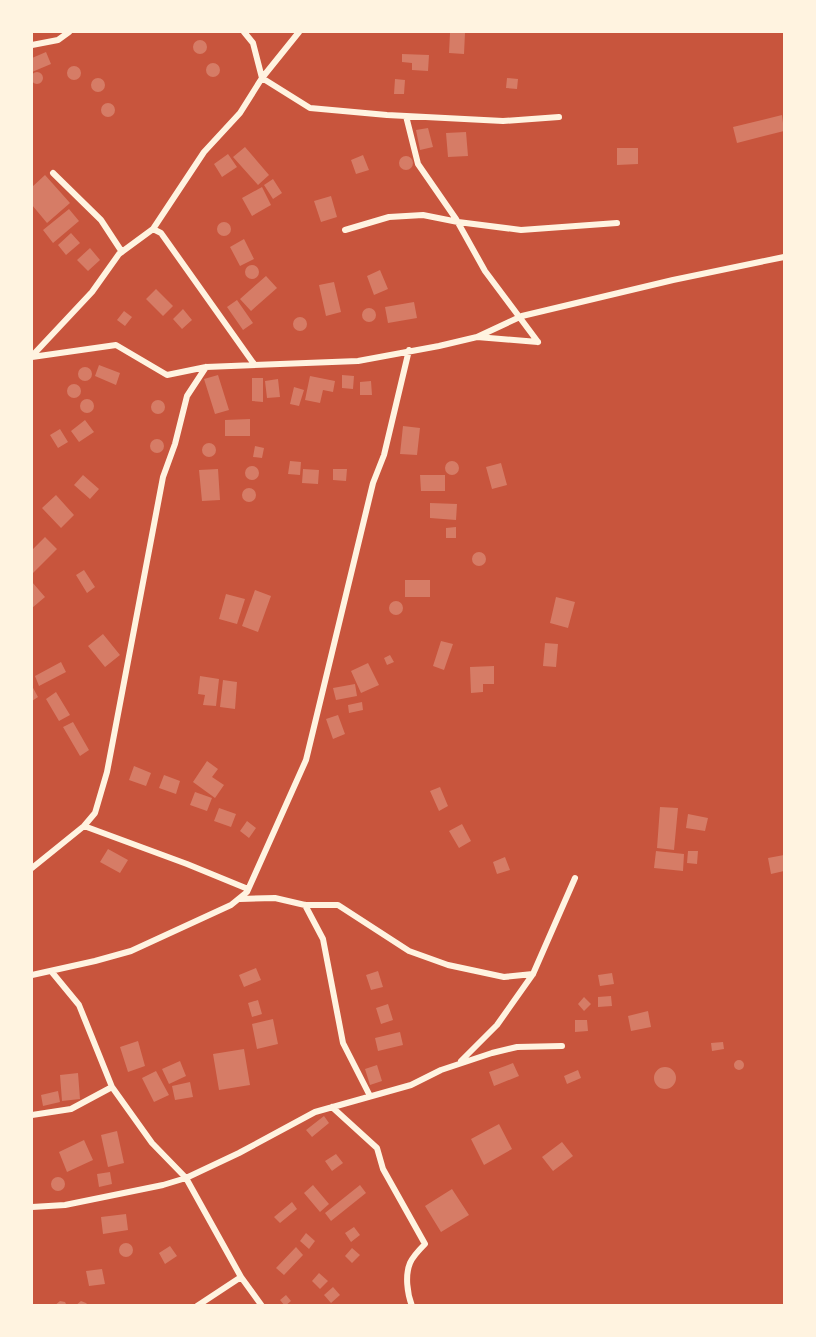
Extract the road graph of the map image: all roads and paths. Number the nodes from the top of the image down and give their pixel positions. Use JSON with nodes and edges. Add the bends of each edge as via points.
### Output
{"nodes":[{"id":1,"x":69,"y":32,"type":"edge"},
{"id":2,"x":243,"y":32,"type":"edge"},
{"id":3,"x":299,"y":32,"type":"edge"},
{"id":4,"x":32,"y":45,"type":"edge"},
{"id":5,"x":262,"y":78,"type":"junction"},
{"id":6,"x":406,"y":116,"type":"junction"},
{"id":7,"x":559,"y":117,"type":"dead end"},
{"id":8,"x":53,"y":174,"type":"dead end"},
{"id":9,"x":458,"y":222,"type":"junction"},
{"id":10,"x":617,"y":223,"type":"dead end"},
{"id":11,"x":153,"y":229,"type":"junction"},
{"id":12,"x":345,"y":230,"type":"dead end"},
{"id":13,"x":122,"y":252,"type":"junction"},
{"id":14,"x":784,"y":257,"type":"edge"},
{"id":15,"x":518,"y":317,"type":"junction"},
{"id":16,"x":477,"y":337,"type":"junction"},
{"id":17,"x":409,"y":350,"type":"junction"},
{"id":18,"x":32,"y":357,"type":"edge"},
{"id":19,"x":254,"y":364,"type":"junction"},
{"id":20,"x":206,"y":367,"type":"junction"},
{"id":21,"x":84,"y":826,"type":"junction"},
{"id":22,"x":32,"y":867,"type":"edge"},
{"id":23,"x":575,"y":878,"type":"dead end"},
{"id":24,"x":248,"y":889,"type":"junction"},
{"id":25,"x":239,"y":899,"type":"junction"},
{"id":26,"x":305,"y":905,"type":"junction"},
{"id":27,"x":51,"y":971,"type":"junction"},
{"id":28,"x":533,"y":974,"type":"junction"},
{"id":29,"x":32,"y":975,"type":"edge"},
{"id":30,"x":562,"y":1046,"type":"dead end"},
{"id":31,"x":459,"y":1064,"type":"junction"},
{"id":32,"x":112,"y":1087,"type":"junction"},
{"id":33,"x":370,"y":1096,"type":"junction"},
{"id":34,"x":332,"y":1107,"type":"junction"},
{"id":35,"x":32,"y":1115,"type":"edge"},
{"id":36,"x":186,"y":1178,"type":"junction"},
{"id":37,"x":32,"y":1207,"type":"edge"},
{"id":38,"x":241,"y":1277,"type":"junction"},
{"id":39,"x":197,"y":1305,"type":"edge"},
{"id":40,"x":262,"y":1305,"type":"edge"},
{"id":41,"x":412,"y":1305,"type":"edge"}],
"edges":[{"from":1,"to":4,"type":"street","via":[[58,40]]},
{"from":2,"to":5,"type":"street","via":[[253,43]]},
{"from":3,"to":5,"type":"street"},
{"from":5,"to":6,"type":"street","via":[[310,108]]},
{"from":5,"to":11,"type":"street","via":[[240,113],[204,152]]},
{"from":6,"to":7,"type":"street","via":[[503,122]]},
{"from":6,"to":9,"type":"street","via":[[418,164]]},
{"from":8,"to":13,"type":"street","via":[[101,220]]},
{"from":9,"to":10,"type":"street","via":[[521,230]]},
{"from":9,"to":12,"type":"street","via":[[423,215],[389,218]]},
{"from":9,"to":15,"type":"street"},
{"from":11,"to":13,"type":"street"},
{"from":11,"to":19,"type":"street","via":[[160,233]]},
{"from":13,"to":18,"type":"street","via":[[92,292]]},
{"from":14,"to":15,"type":"street"},
{"from":15,"to":16,"type":"street"},
{"from":15,"to":16,"type":"street","via":[[538,342]]},
{"from":16,"to":17,"type":"street"},
{"from":17,"to":19,"type":"street","via":[[358,361]]},
{"from":17,"to":24,"type":"street","via":[[306,760]]},
{"from":18,"to":20,"type":"street","via":[[116,345],[167,375]]},
{"from":19,"to":20,"type":"street"},
{"from":20,"to":21,"type":"street","via":[[187,396],[163,477],[107,772],[95,813]]},
{"from":21,"to":22,"type":"street"},
{"from":21,"to":24,"type":"street"},
{"from":23,"to":28,"type":"street"},
{"from":24,"to":25,"type":"street"},
{"from":25,"to":26,"type":"street","via":[[275,898]]},
{"from":25,"to":27,"type":"street","via":[[131,951]]},
{"from":26,"to":28,"type":"street","via":[[338,905],[409,951],[448,966],[504,977]]},
{"from":26,"to":33,"type":"street","via":[[324,939],[343,1044]]},
{"from":27,"to":29,"type":"street"},
{"from":27,"to":32,"type":"street","via":[[79,1005]]},
{"from":28,"to":31,"type":"street","via":[[497,1025]]},
{"from":30,"to":31,"type":"street","via":[[517,1047]]},
{"from":31,"to":33,"type":"street","via":[[411,1085]]},
{"from":32,"to":35,"type":"street","via":[[71,1109]]},
{"from":32,"to":36,"type":"street","via":[[152,1143]]},
{"from":33,"to":34,"type":"street"},
{"from":34,"to":36,"type":"street"},
{"from":34,"to":41,"type":"street","via":[[377,1148],[383,1168],[425,1244],[410,1262],[407,1281]]},
{"from":36,"to":37,"type":"street","via":[[65,1205]]},
{"from":36,"to":38,"type":"street"},
{"from":38,"to":39,"type":"street"},
{"from":38,"to":40,"type":"street"}]}
